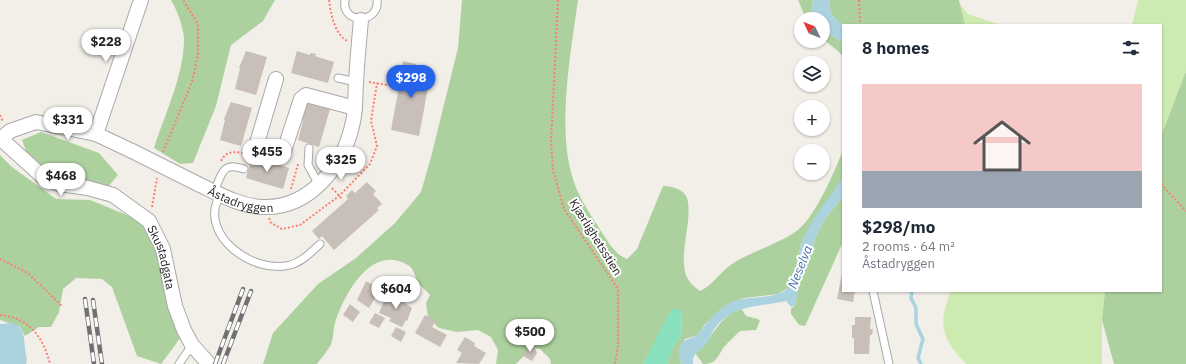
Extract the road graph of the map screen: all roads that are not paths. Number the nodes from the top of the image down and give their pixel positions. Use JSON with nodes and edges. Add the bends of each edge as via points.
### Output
{"nodes":[{"id":1,"x":141,"y":0,"type":"edge"},
{"id":2,"x":345,"y":0,"type":"edge"},
{"id":3,"x":377,"y":0,"type":"edge"},
{"id":4,"x":361,"y":20,"type":"junction"},
{"id":5,"x":338,"y":78,"type":"dead end"},
{"id":6,"x":276,"y":79,"type":"dead end"},
{"id":7,"x":356,"y":82,"type":"junction"},
{"id":8,"x":355,"y":108,"type":"junction"},
{"id":9,"x":96,"y":134,"type":"junction"},
{"id":10,"x":0,"y":139,"type":"edge"},
{"id":11,"x":309,"y":148,"type":"dead end"},
{"id":12,"x":244,"y":169,"type":"dead end"},
{"id":13,"x":322,"y":182,"type":"junction"},
{"id":14,"x":217,"y":194,"type":"junction"},
{"id":15,"x":320,"y":244,"type":"dead end"},
{"id":16,"x":873,"y":292,"type":"edge"},
{"id":17,"x":192,"y":345,"type":"junction"},
{"id":18,"x":179,"y":364,"type":"edge"},
{"id":19,"x":209,"y":364,"type":"edge"},
{"id":20,"x":890,"y":364,"type":"edge"}],
"edges":[{"from":1,"to":9,"type":"street"},
{"from":2,"to":4,"type":"lane","via":[[347,12]]},
{"from":3,"to":4,"type":"lane","via":[[376,10],[368,18]]},
{"from":4,"to":7,"type":"street","name":"Åstadryggen"},
{"from":5,"to":7,"type":"lane"},
{"from":6,"to":8,"type":"street","via":[[257,143],[260,148],[283,154],[303,97],[308,95]]},
{"from":7,"to":8,"type":"street","name":"Åstadryggen"},
{"from":8,"to":13,"type":"street","name":"Åstadryggen","via":[[348,141],[337,164]]},
{"from":9,"to":10,"type":"street","name":"Åstadryggen","via":[[36,122],[10,131]]},
{"from":9,"to":14,"type":"street","name":"Åstadryggen","bridge":true},
{"from":10,"to":17,"type":"street","name":"Skustadgata","via":[[43,177],[59,184],[113,195],[149,221],[163,249],[176,306]]},
{"from":11,"to":13,"type":"lane","via":[[308,165]]},
{"from":12,"to":14,"type":"lane","via":[[235,165],[225,168]]},
{"from":13,"to":14,"type":"street","name":"Åstadryggen","via":[[288,204],[264,207],[237,203]]},
{"from":14,"to":15,"type":"lane","via":[[213,213],[216,225],[222,238],[236,252],[263,264],[290,266]]},
{"from":16,"to":20,"type":"lane"},
{"from":17,"to":18,"type":"lane"},
{"from":17,"to":19,"type":"street","name":"Skustadgata"}]}
